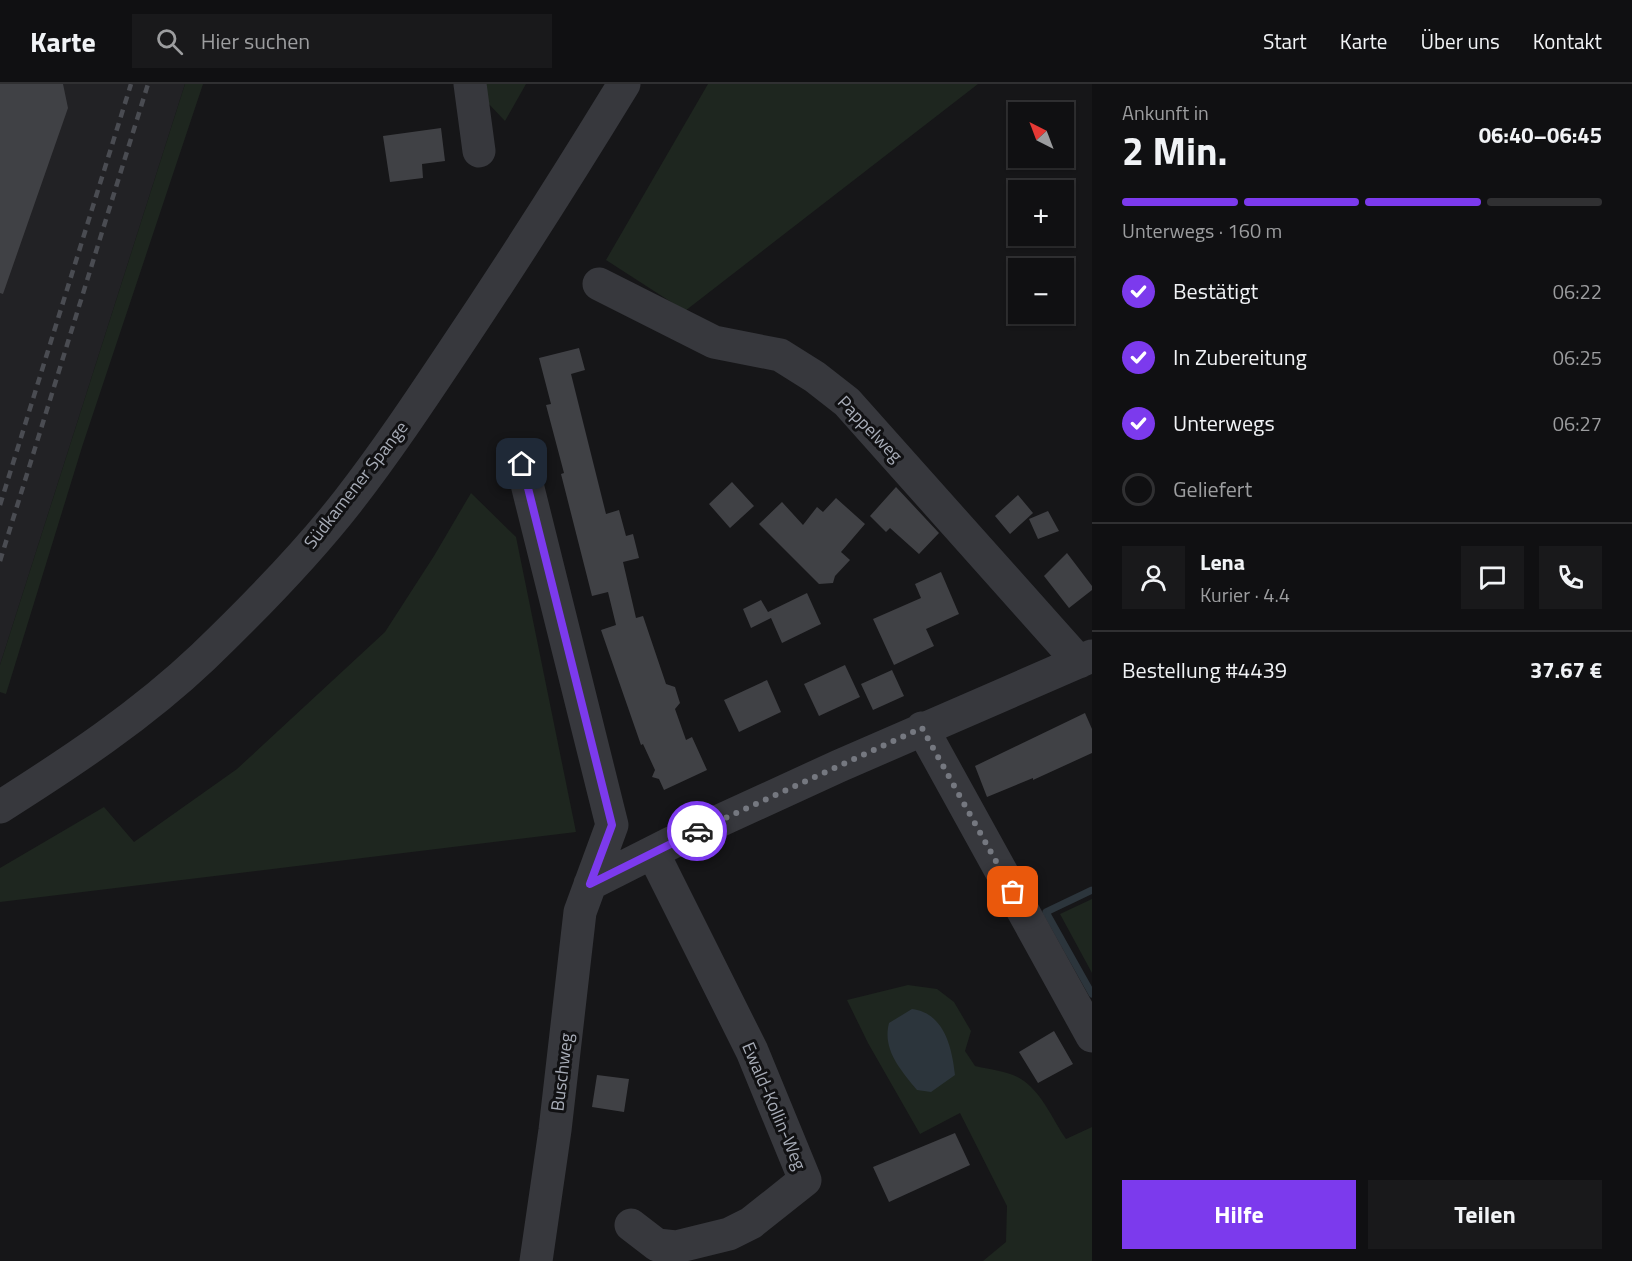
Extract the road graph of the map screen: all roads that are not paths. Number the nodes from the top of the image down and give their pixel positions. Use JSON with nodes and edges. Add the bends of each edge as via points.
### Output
{"nodes":[{"id":1,"x":470,"y":84,"type":"edge"},
{"id":2,"x":624,"y":84,"type":"edge"},
{"id":3,"x":479,"y":151,"type":"dead end"},
{"id":4,"x":599,"y":284,"type":"dead end"},
{"id":5,"x":522,"y":464,"type":"dead end"},
{"id":6,"x":1085,"y":659,"type":"edge"},
{"id":7,"x":922,"y":728,"type":"junction"},
{"id":8,"x":0,"y":807,"type":"edge"},
{"id":9,"x":652,"y":853,"type":"junction"},
{"id":10,"x":592,"y":878,"type":"junction"},
{"id":11,"x":1092,"y":1036,"type":"edge"},
{"id":12,"x":631,"y":1225,"type":"dead end"},
{"id":13,"x":536,"y":1261,"type":"edge"}],
"edges":[{"from":1,"to":3,"type":"street"},
{"from":2,"to":8,"type":"street","name":"Südkamener Spange","via":[[516,258],[394,440],[346,503],[274,586],[201,659],[129,719]]},
{"from":4,"to":6,"type":"street","name":"Pappelweg","via":[[714,342],[780,355],[831,389]]},
{"from":5,"to":10,"type":"street","name":"Buschweg","via":[[612,825]]},
{"from":6,"to":7,"type":"street"},
{"from":7,"to":9,"type":"street"},
{"from":7,"to":11,"type":"street"},
{"from":9,"to":10,"type":"street"},
{"from":9,"to":12,"type":"street","name":"Ewald-Kollin-Weg","via":[[752,1051],[806,1180],[751,1223],[729,1234],[676,1247],[657,1245]]},
{"from":10,"to":13,"type":"street","name":"Buschweg","via":[[580,912]]}]}
